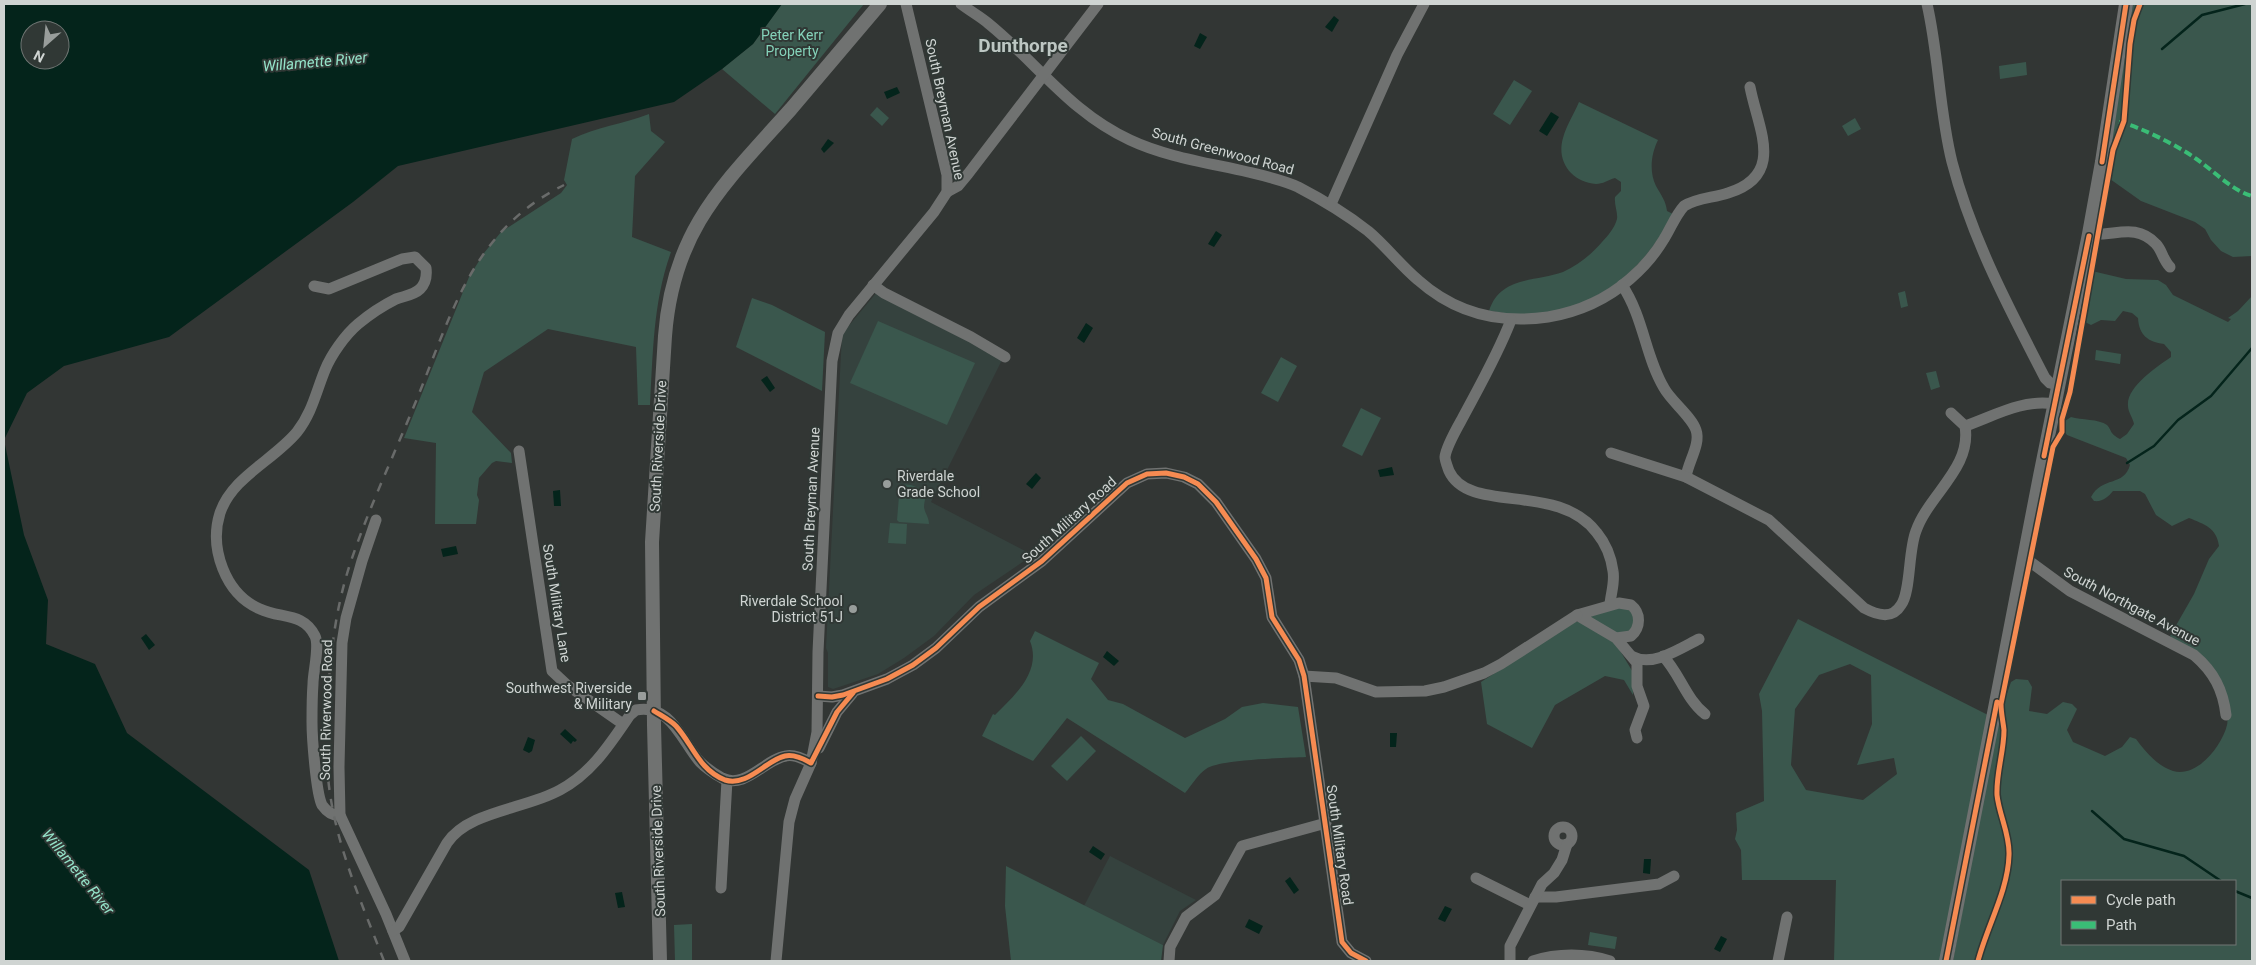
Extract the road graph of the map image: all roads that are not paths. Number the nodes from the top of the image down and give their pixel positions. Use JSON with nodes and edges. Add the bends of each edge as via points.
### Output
{"nodes":[{"id":1,"x":880,"y":4,"type":"edge"},
{"id":2,"x":906,"y":4,"type":"edge"},
{"id":3,"x":961,"y":4,"type":"edge"},
{"id":4,"x":1098,"y":4,"type":"edge"},
{"id":5,"x":1424,"y":4,"type":"edge"},
{"id":6,"x":1927,"y":4,"type":"edge"},
{"id":7,"x":2126,"y":4,"type":"edge"},
{"id":8,"x":1044,"y":76,"type":"junction"},
{"id":9,"x":1750,"y":87,"type":"dead end"},
{"id":10,"x":947,"y":192,"type":"junction"},
{"id":11,"x":1330,"y":204,"type":"junction"},
{"id":12,"x":2089,"y":234,"type":"junction"},
{"id":13,"x":2170,"y":267,"type":"dead end"},
{"id":14,"x":874,"y":285,"type":"junction"},
{"id":15,"x":1622,"y":285,"type":"junction"},
{"id":16,"x":314,"y":286,"type":"dead end"},
{"id":17,"x":1510,"y":320,"type":"junction"},
{"id":18,"x":1005,"y":357,"type":"dead end"},
{"id":19,"x":2058,"y":384,"type":"junction"},
{"id":20,"x":2054,"y":404,"type":"junction"},
{"id":21,"x":1951,"y":413,"type":"dead end"},
{"id":22,"x":1965,"y":426,"type":"junction"},
{"id":23,"x":519,"y":451,"type":"dead end"},
{"id":24,"x":1611,"y":453,"type":"dead end"},
{"id":25,"x":1686,"y":477,"type":"junction"},
{"id":26,"x":376,"y":520,"type":"dead end"},
{"id":27,"x":2024,"y":558,"type":"junction"},
{"id":28,"x":1610,"y":604,"type":"junction"},
{"id":29,"x":1576,"y":616,"type":"junction"},
{"id":30,"x":1616,"y":638,"type":"junction"},
{"id":31,"x":1699,"y":639,"type":"dead end"},
{"id":32,"x":1663,"y":656,"type":"junction"},
{"id":33,"x":1634,"y":657,"type":"junction"},
{"id":34,"x":1304,"y":676,"type":"junction"},
{"id":35,"x":854,"y":691,"type":"junction"},
{"id":36,"x":818,"y":696,"type":"junction"},
{"id":37,"x":654,"y":711,"type":"junction"},
{"id":38,"x":1705,"y":714,"type":"dead end"},
{"id":39,"x":2226,"y":715,"type":"dead end"},
{"id":40,"x":623,"y":724,"type":"junction"},
{"id":41,"x":1637,"y":738,"type":"dead end"},
{"id":42,"x":811,"y":763,"type":"junction"},
{"id":43,"x":727,"y":780,"type":"junction"},
{"id":44,"x":340,"y":815,"type":"junction"},
{"id":45,"x":1326,"y":822,"type":"junction"},
{"id":46,"x":1567,"y":844,"type":"dead end"},
{"id":47,"x":1674,"y":876,"type":"dead end"},
{"id":48,"x":1476,"y":878,"type":"dead end"},
{"id":49,"x":721,"y":888,"type":"dead end"},
{"id":50,"x":1533,"y":901,"type":"junction"},
{"id":51,"x":1788,"y":917,"type":"dead end"},
{"id":52,"x":393,"y":931,"type":"junction"},
{"id":53,"x":405,"y":961,"type":"edge"},
{"id":54,"x":660,"y":961,"type":"edge"},
{"id":55,"x":776,"y":961,"type":"edge"},
{"id":56,"x":1169,"y":961,"type":"edge"},
{"id":57,"x":1366,"y":961,"type":"edge"},
{"id":58,"x":1510,"y":961,"type":"edge"},
{"id":59,"x":1532,"y":961,"type":"edge"},
{"id":60,"x":1610,"y":961,"type":"edge"},
{"id":61,"x":1778,"y":961,"type":"edge"},
{"id":62,"x":1946,"y":961,"type":"edge"}],
"edges":[{"from":1,"to":37,"type":"main road","name":"South Riverside Drive","via":[[718,192],[697,224],[678,264],[667,311],[652,542]]},
{"from":2,"to":10,"type":"street","name":"South Breyman Avenue","via":[[943,157]]},
{"from":3,"to":8,"type":"street","name":"South Greenwood Road","via":[[989,23]]},
{"from":4,"to":8,"type":"street"},
{"from":5,"to":11,"type":"street","via":[[1397,54]]},
{"from":6,"to":19,"type":"street","via":[[1952,161],[1982,251],[2045,378]]},
{"from":7,"to":12,"type":"main road"},
{"from":8,"to":10,"type":"street","via":[[962,182]]},
{"from":8,"to":11,"type":"street","name":"South Greenwood Road","via":[[1088,117],[1132,142],[1269,177]]},
{"from":9,"to":15,"type":"street","name":"South Greenwood Road","via":[[1763,137],[1764,162],[1760,170],[1750,182],[1737,189],[1684,206],[1648,260]]},
{"from":10,"to":14,"type":"street","name":"South Breyman Avenue"},
{"from":11,"to":17,"type":"street","name":"South Greenwood Road","via":[[1369,232],[1417,280],[1444,299],[1476,314]]},
{"from":12,"to":13,"type":"street","via":[[2108,235],[2126,230],[2142,234],[2159,247]]},
{"from":12,"to":19,"type":"main road"},
{"from":14,"to":18,"type":"street"},
{"from":14,"to":36,"type":"street","name":"South Breyman Avenue","via":[[844,322],[834,351]]},
{"from":15,"to":17,"type":"street","name":"South Greenwood Road","via":[[1583,308],[1560,315]]},
{"from":15,"to":25,"type":"street","via":[[1636,311],[1664,389],[1696,430],[1697,444]]},
{"from":16,"to":44,"type":"street","name":"South Riverwood Road","via":[[329,289],[402,259],[415,257],[426,268],[427,278],[422,288],[377,310],[356,325],[342,342],[326,369],[311,411],[297,432],[269,460],[242,478],[220,512],[217,530],[217,549],[222,567],[238,594],[258,609],[298,618],[317,641],[312,740],[320,800],[334,816]]},
{"from":17,"to":28,"type":"street","via":[[1445,457],[1448,470],[1459,485],[1475,493],[1541,501],[1570,510],[1583,518],[1608,549],[1613,572]]},
{"from":19,"to":20,"type":"main road"},
{"from":20,"to":22,"type":"street","via":[[2020,406]]},
{"from":20,"to":27,"type":"main road"},
{"from":21,"to":22,"type":"street"},
{"from":22,"to":25,"type":"street","via":[[1967,438],[1963,455],[1949,479],[1928,504],[1916,530],[1910,550],[1906,594],[1901,606],[1890,614],[1877,616],[1864,608],[1769,520]]},
{"from":23,"to":40,"type":"street","name":"South Military Lane","via":[[552,671]]},
{"from":24,"to":25,"type":"street"},
{"from":26,"to":44,"type":"street","name":"South Riverwood Road","via":[[343,637]]},
{"from":27,"to":39,"type":"street","name":"South Northgate Avenue","via":[[2070,591],[2194,655],[2207,666],[2219,686]]},
{"from":27,"to":62,"type":"main road"},
{"from":28,"to":29,"type":"street"},
{"from":28,"to":30,"type":"street","via":[[1628,603],[1638,614],[1638,628],[1634,634]]},
{"from":29,"to":30,"type":"street"},
{"from":29,"to":34,"type":"street","via":[[1501,664],[1444,687],[1376,692],[1336,678]]},
{"from":30,"to":33,"type":"street"},
{"from":31,"to":32,"type":"street"},
{"from":32,"to":33,"type":"street","via":[[1646,661]]},
{"from":32,"to":38,"type":"street","via":[[1674,667],[1694,704]]},
{"from":33,"to":41,"type":"street","via":[[1638,669],[1637,686],[1644,703],[1635,730]]},
{"from":34,"to":35,"type":"street","name":"South Military Road","via":[[1299,660],[1272,617],[1269,586],[1256,559],[1208,493],[1189,479],[1162,472],[1142,476],[1123,486],[1042,561],[979,607],[924,658],[894,676]]},
{"from":34,"to":45,"type":"street","name":"South Military Road"},
{"from":35,"to":36,"type":"street","name":"South Military Road","via":[[836,697]]},
{"from":35,"to":42,"type":"street","via":[[837,712]]},
{"from":36,"to":42,"type":"street","name":"South Breyman Avenue","via":[[817,732]]},
{"from":37,"to":40,"type":"street","via":[[636,710]]},
{"from":37,"to":43,"type":"street","via":[[676,726],[701,763]]},
{"from":37,"to":54,"type":"main road","name":"South Riverside Drive"},
{"from":40,"to":52,"type":"street","via":[[593,766],[572,783],[548,796],[469,823],[457,831],[399,927]]},
{"from":42,"to":43,"type":"street","via":[[786,756],[750,775]]},
{"from":42,"to":55,"type":"street","name":"South Breyman Avenue","via":[[789,822]]},
{"from":43,"to":49,"type":"street"},
{"from":44,"to":52,"type":"street","name":"South Riverwood Road"},
{"from":45,"to":56,"type":"street","via":[[1242,846],[1215,895],[1186,917],[1170,947]]},
{"from":45,"to":57,"type":"street","name":"South Military Road","via":[[1342,942],[1351,953]]},
{"from":46,"to":50,"type":"street","via":[[1562,860]]},
{"from":47,"to":50,"type":"street","via":[[1659,884]]},
{"from":48,"to":50,"type":"street"},
{"from":50,"to":58,"type":"street","via":[[1510,946]]},
{"from":51,"to":61,"type":"street"},
{"from":52,"to":53,"type":"street","name":"South Riverwood Road"},
{"from":59,"to":60,"type":"street","via":[[1549,956],[1592,956]]}]}
